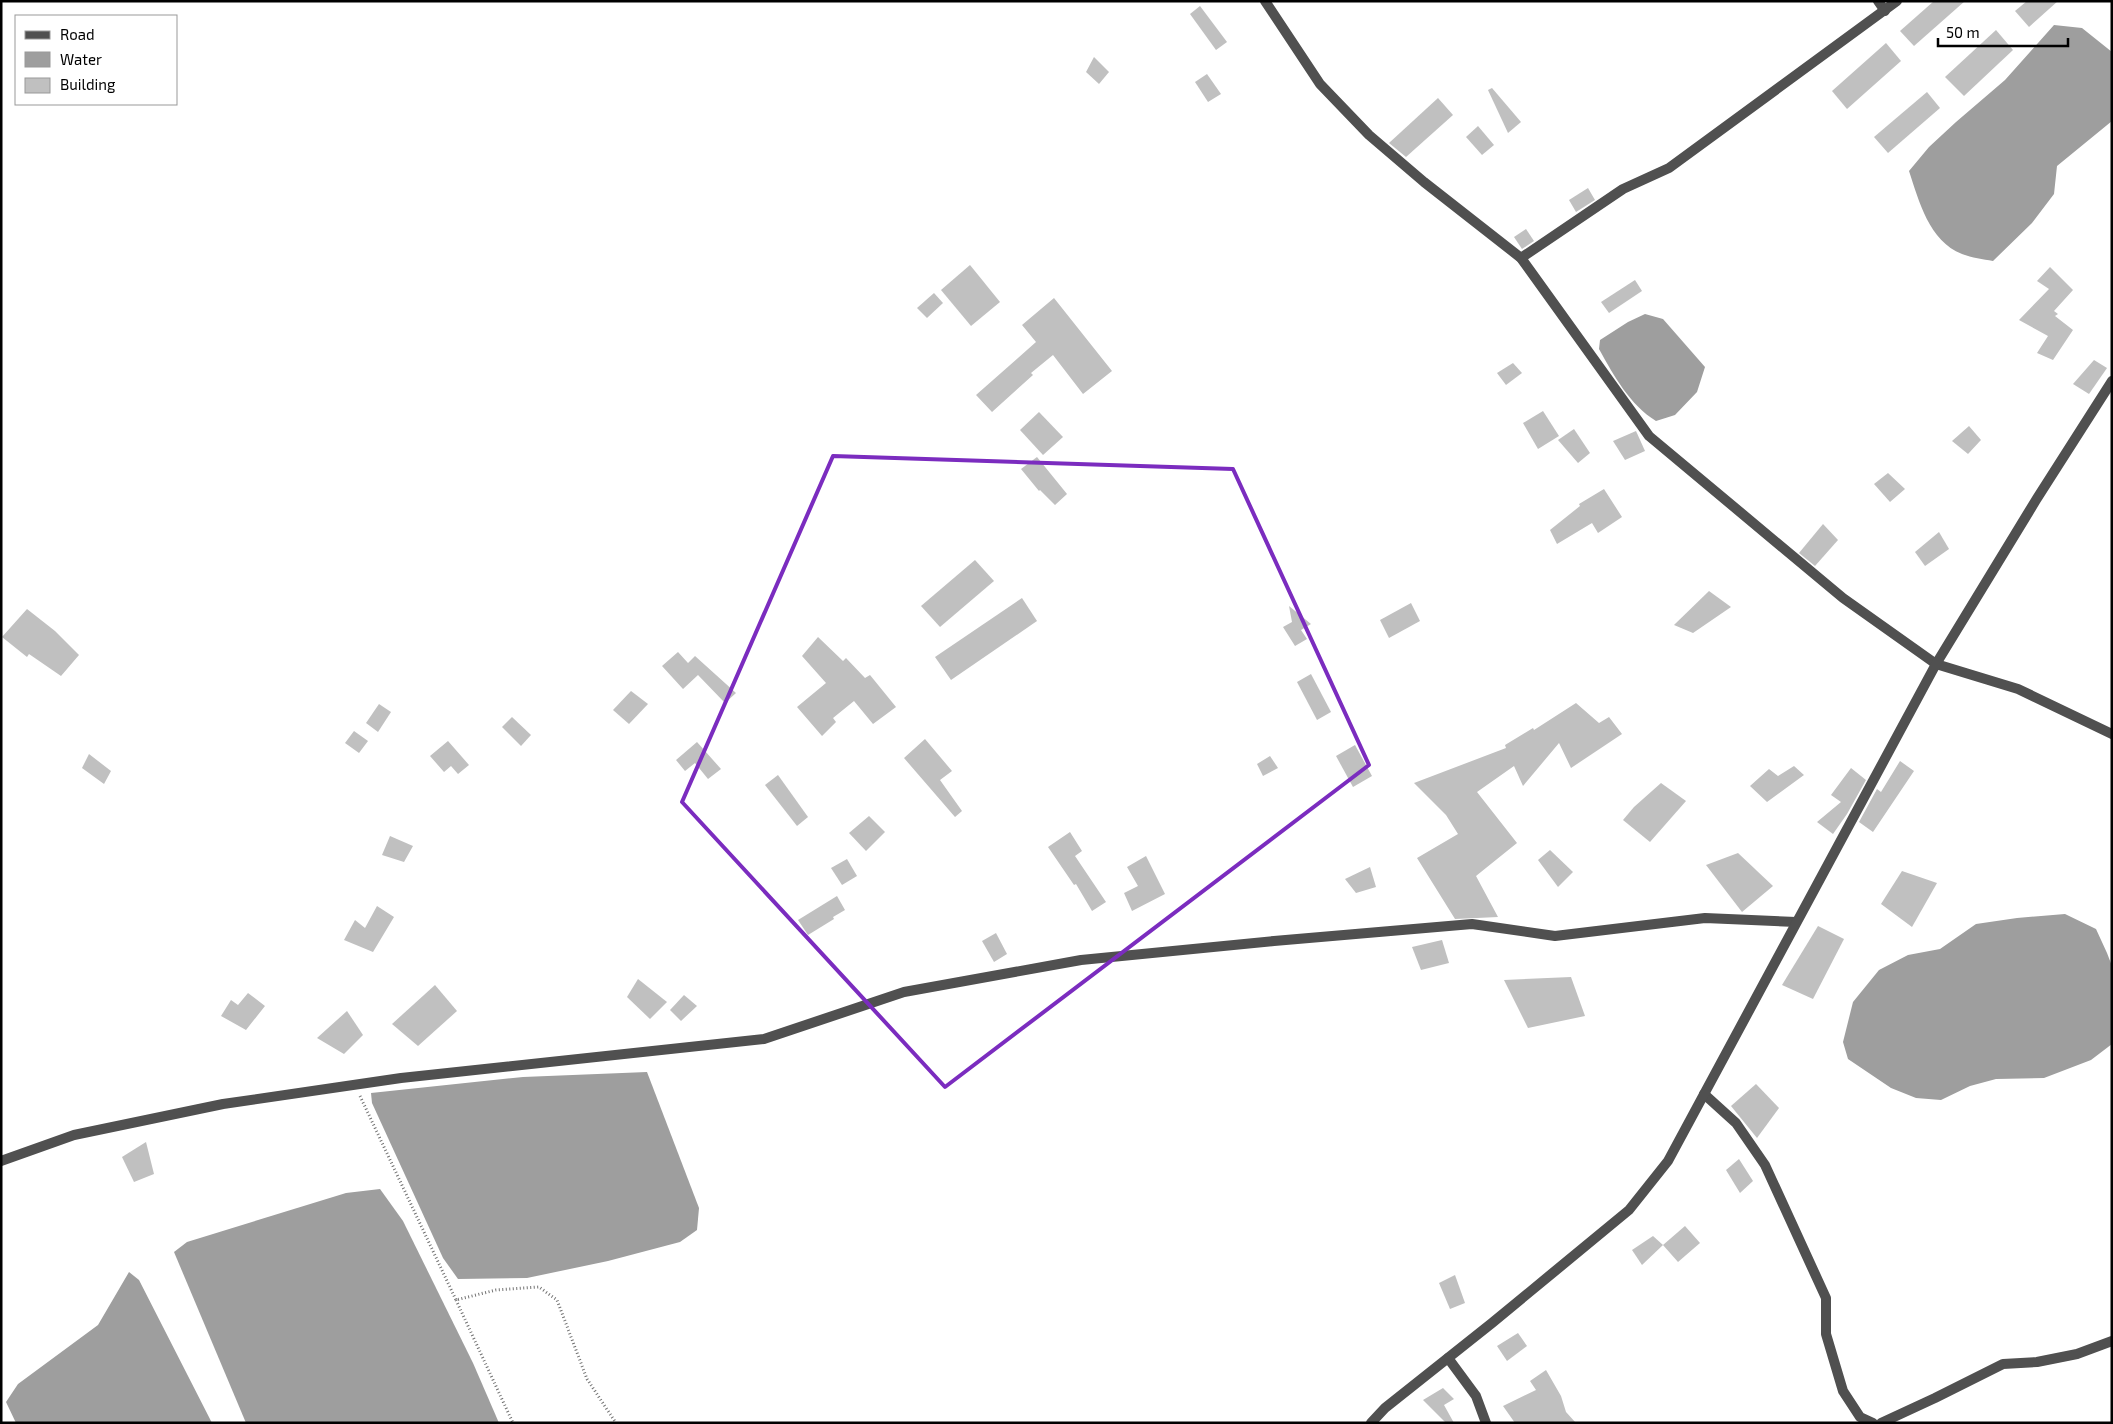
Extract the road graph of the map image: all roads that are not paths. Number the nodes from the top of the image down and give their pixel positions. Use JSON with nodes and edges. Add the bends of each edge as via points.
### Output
{"nodes":[{"id":1,"x":1265,"y":1,"type":"edge"},
{"id":2,"x":1878,"y":1,"type":"edge"},
{"id":3,"x":1897,"y":1,"type":"edge"},
{"id":4,"x":1885,"y":11,"type":"junction"},
{"id":5,"x":1521,"y":258,"type":"junction"},
{"id":6,"x":2112,"y":381,"type":"edge"},
{"id":7,"x":1936,"y":664,"type":"junction"},
{"id":8,"x":2112,"y":734,"type":"edge"},
{"id":9,"x":1796,"y":922,"type":"junction"},
{"id":10,"x":1704,"y":1094,"type":"junction"},
{"id":11,"x":1,"y":1161,"type":"edge"},
{"id":12,"x":2112,"y":1341,"type":"edge"},
{"id":13,"x":1448,"y":1358,"type":"junction"},
{"id":14,"x":1371,"y":1423,"type":"edge"},
{"id":15,"x":1486,"y":1423,"type":"edge"},
{"id":16,"x":1874,"y":1423,"type":"edge"},
{"id":17,"x":1881,"y":1423,"type":"edge"}],
"edges":[{"from":1,"to":5,"type":"street","via":[[1320,84],[1369,135]]},
{"from":2,"to":4,"type":"street"},
{"from":3,"to":4,"type":"street"},
{"from":4,"to":5,"type":"street","via":[[1669,168],[1623,189]]},
{"from":5,"to":7,"type":"street","via":[[1649,436],[1843,598]]},
{"from":6,"to":7,"type":"street"},
{"from":7,"to":8,"type":"street","via":[[2018,689]]},
{"from":7,"to":9,"type":"street"},
{"from":9,"to":10,"type":"street"},
{"from":9,"to":11,"type":"street","via":[[1705,918],[1555,936],[1472,924],[1081,960],[904,992],[764,1039],[410,1077],[223,1104],[84,1133]]},
{"from":10,"to":13,"type":"street","via":[[1668,1161],[1629,1210]]},
{"from":10,"to":16,"type":"street","via":[[1736,1123],[1765,1165],[1826,1298],[1826,1334],[1843,1391],[1860,1417]]},
{"from":12,"to":17,"type":"street","via":[[2077,1354],[2037,1362],[2003,1364]]},
{"from":13,"to":14,"type":"street","via":[[1384,1408]]},
{"from":13,"to":15,"type":"street","via":[[1476,1396]]}]}
